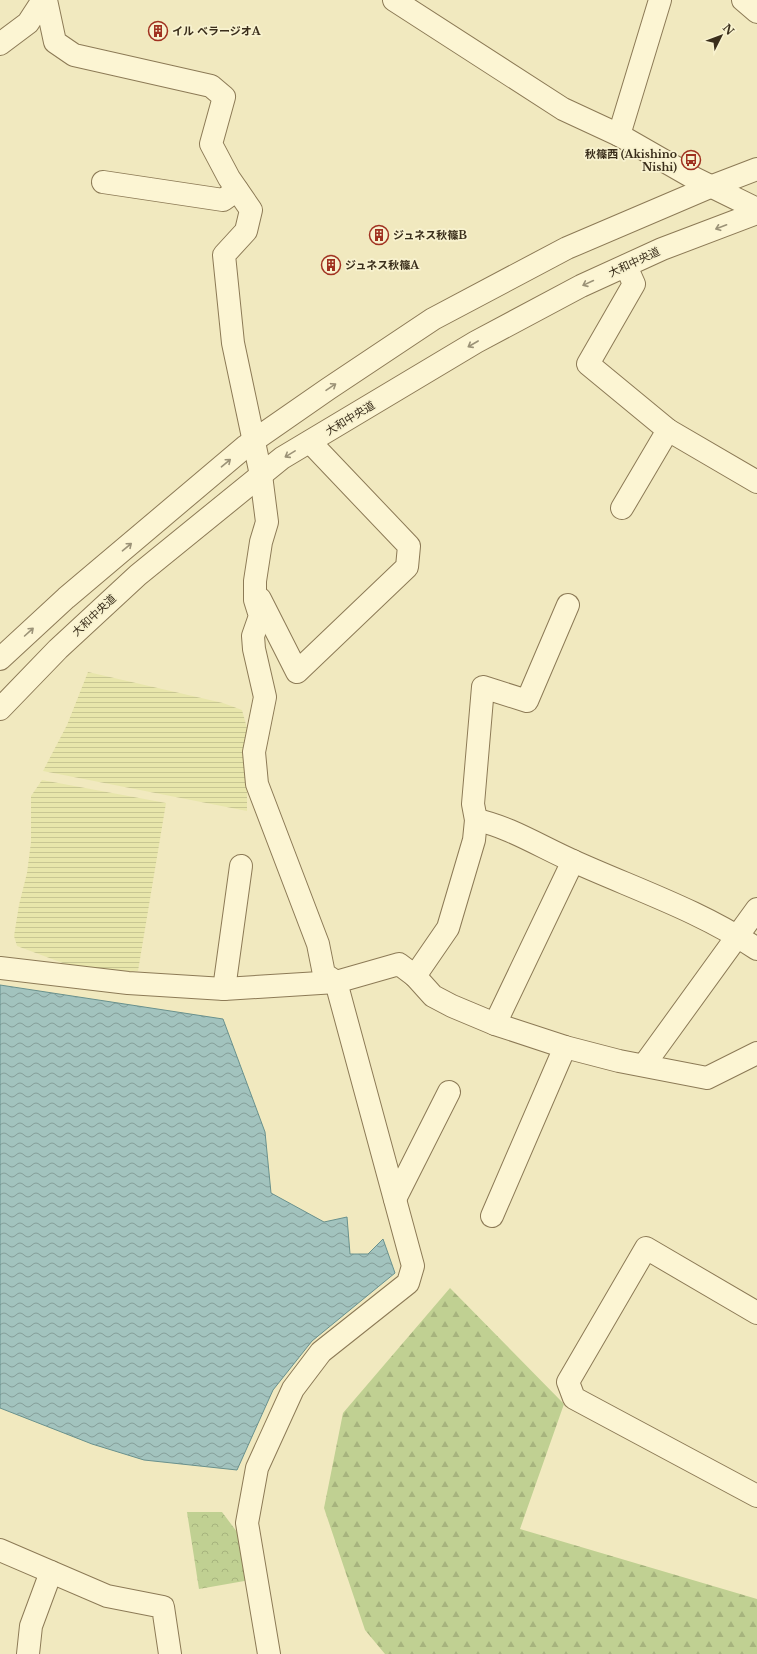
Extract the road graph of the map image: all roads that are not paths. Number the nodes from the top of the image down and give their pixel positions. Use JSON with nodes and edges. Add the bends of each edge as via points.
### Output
{"nodes":[{"id":1,"x":45,"y":0,"type":"edge"},
{"id":2,"x":394,"y":0,"type":"edge"},
{"id":3,"x":660,"y":0,"type":"edge"},
{"id":4,"x":743,"y":0,"type":"edge"},
{"id":5,"x":757,"y":12,"type":"edge"},
{"id":6,"x":0,"y":44,"type":"edge"},
{"id":7,"x":619,"y":135,"type":"junction"},
{"id":8,"x":757,"y":170,"type":"edge"},
{"id":9,"x":103,"y":182,"type":"dead end"},
{"id":10,"x":710,"y":187,"type":"junction"},
{"id":11,"x":237,"y":190,"type":"junction"},
{"id":12,"x":757,"y":209,"type":"edge"},
{"id":13,"x":757,"y":213,"type":"edge"},
{"id":14,"x":626,"y":266,"type":"junction"},
{"id":15,"x":668,"y":430,"type":"junction"},
{"id":16,"x":254,"y":441,"type":"junction"},
{"id":17,"x":310,"y":442,"type":"junction"},
{"id":18,"x":261,"y":475,"type":"junction"},
{"id":19,"x":757,"y":482,"type":"edge"},
{"id":20,"x":622,"y":508,"type":"dead end"},
{"id":21,"x":255,"y":589,"type":"junction"},
{"id":22,"x":568,"y":605,"type":"dead end"},
{"id":23,"x":0,"y":658,"type":"edge"},
{"id":24,"x":0,"y":709,"type":"edge"},
{"id":25,"x":476,"y":820,"type":"junction"},
{"id":26,"x":573,"y":861,"type":"junction"},
{"id":27,"x":241,"y":866,"type":"dead end"},
{"id":28,"x":757,"y":909,"type":"edge"},
{"id":29,"x":738,"y":936,"type":"junction"},
{"id":30,"x":757,"y":949,"type":"edge"},
{"id":31,"x":0,"y":968,"type":"edge"},
{"id":32,"x":415,"y":976,"type":"junction"},
{"id":33,"x":336,"y":982,"type":"junction"},
{"id":34,"x":224,"y":989,"type":"junction"},
{"id":35,"x":495,"y":1024,"type":"junction"},
{"id":36,"x":565,"y":1047,"type":"junction"},
{"id":37,"x":757,"y":1053,"type":"edge"},
{"id":38,"x":644,"y":1065,"type":"junction"},
{"id":39,"x":449,"y":1092,"type":"dead end"},
{"id":40,"x":395,"y":1199,"type":"junction"},
{"id":41,"x":492,"y":1216,"type":"dead end"},
{"id":42,"x":757,"y":1312,"type":"edge"},
{"id":43,"x":757,"y":1496,"type":"edge"},
{"id":44,"x":0,"y":1550,"type":"edge"},
{"id":45,"x":51,"y":1572,"type":"junction"},
{"id":46,"x":28,"y":1654,"type":"edge"},
{"id":47,"x":170,"y":1654,"type":"edge"},
{"id":48,"x":269,"y":1654,"type":"edge"}],
"edges":[{"from":1,"to":6,"type":"street","via":[[28,23]]},
{"from":1,"to":11,"type":"street","via":[[55,42],[74,55],[211,86],[224,97],[211,144]]},
{"from":2,"to":7,"type":"street","via":[[563,109]]},
{"from":3,"to":7,"type":"street"},
{"from":4,"to":5,"type":"street"},
{"from":7,"to":10,"type":"street"},
{"from":8,"to":10,"type":"street"},
{"from":9,"to":11,"type":"street","via":[[223,200]]},
{"from":10,"to":12,"type":"street"},
{"from":16,"to":10,"type":"street","one_way":true,"via":[[433,319],[567,248]]},
{"from":11,"to":16,"type":"street","via":[[251,210],[246,231],[224,255],[233,343]]},
{"from":13,"to":14,"type":"street","name":"大和中央道","one_way":true,"via":[[662,249]]},
{"from":14,"to":15,"type":"street","via":[[634,284],[588,364]]},
{"from":14,"to":17,"type":"street","name":"大和中央道","one_way":true,"via":[[581,286],[476,342]]},
{"from":15,"to":19,"type":"street"},
{"from":15,"to":20,"type":"street"},
{"from":16,"to":18,"type":"street"},
{"from":23,"to":16,"type":"street","one_way":true,"via":[[72,593]]},
{"from":17,"to":18,"type":"street","name":"大和中央道","one_way":true,"via":[[282,458]]},
{"from":17,"to":21,"type":"street","via":[[409,546],[407,567],[297,672]]},
{"from":18,"to":21,"type":"street","via":[[267,522],[261,542]]},
{"from":18,"to":24,"type":"street","name":"大和中央道","via":[[138,574],[58,649]]},
{"from":21,"to":33,"type":"street","via":[[255,600],[260,616],[253,636],[254,649],[264,697],[254,752],[257,784],[318,944],[324,974]]},
{"from":22,"to":25,"type":"street","via":[[527,701],[483,687],[473,804]]},
{"from":25,"to":26,"type":"street","via":[[493,823]]},
{"from":25,"to":32,"type":"street","via":[[474,840],[448,928]]},
{"from":26,"to":29,"type":"street","via":[[673,904]]},
{"from":26,"to":35,"type":"street"},
{"from":27,"to":34,"type":"street"},
{"from":28,"to":29,"type":"street"},
{"from":29,"to":30,"type":"street"},
{"from":29,"to":38,"type":"street"},
{"from":31,"to":34,"type":"street","via":[[128,983]]},
{"from":32,"to":33,"type":"street","via":[[399,964]]},
{"from":32,"to":35,"type":"street","via":[[432,996]]},
{"from":33,"to":34,"type":"street"},
{"from":33,"to":40,"type":"street"},
{"from":35,"to":36,"type":"street"},
{"from":36,"to":38,"type":"street"},
{"from":36,"to":41,"type":"street"},
{"from":37,"to":38,"type":"street","via":[[707,1078]]},
{"from":39,"to":40,"type":"street"},
{"from":40,"to":48,"type":"street","via":[[413,1266],[408,1283],[321,1352],[293,1389],[257,1468],[247,1523]]},
{"from":42,"to":43,"type":"street","via":[[646,1248],[568,1382],[574,1398]]},
{"from":44,"to":45,"type":"street"},
{"from":45,"to":46,"type":"street","via":[[31,1626]]},
{"from":45,"to":47,"type":"street","via":[[107,1596],[163,1607]]}]}
